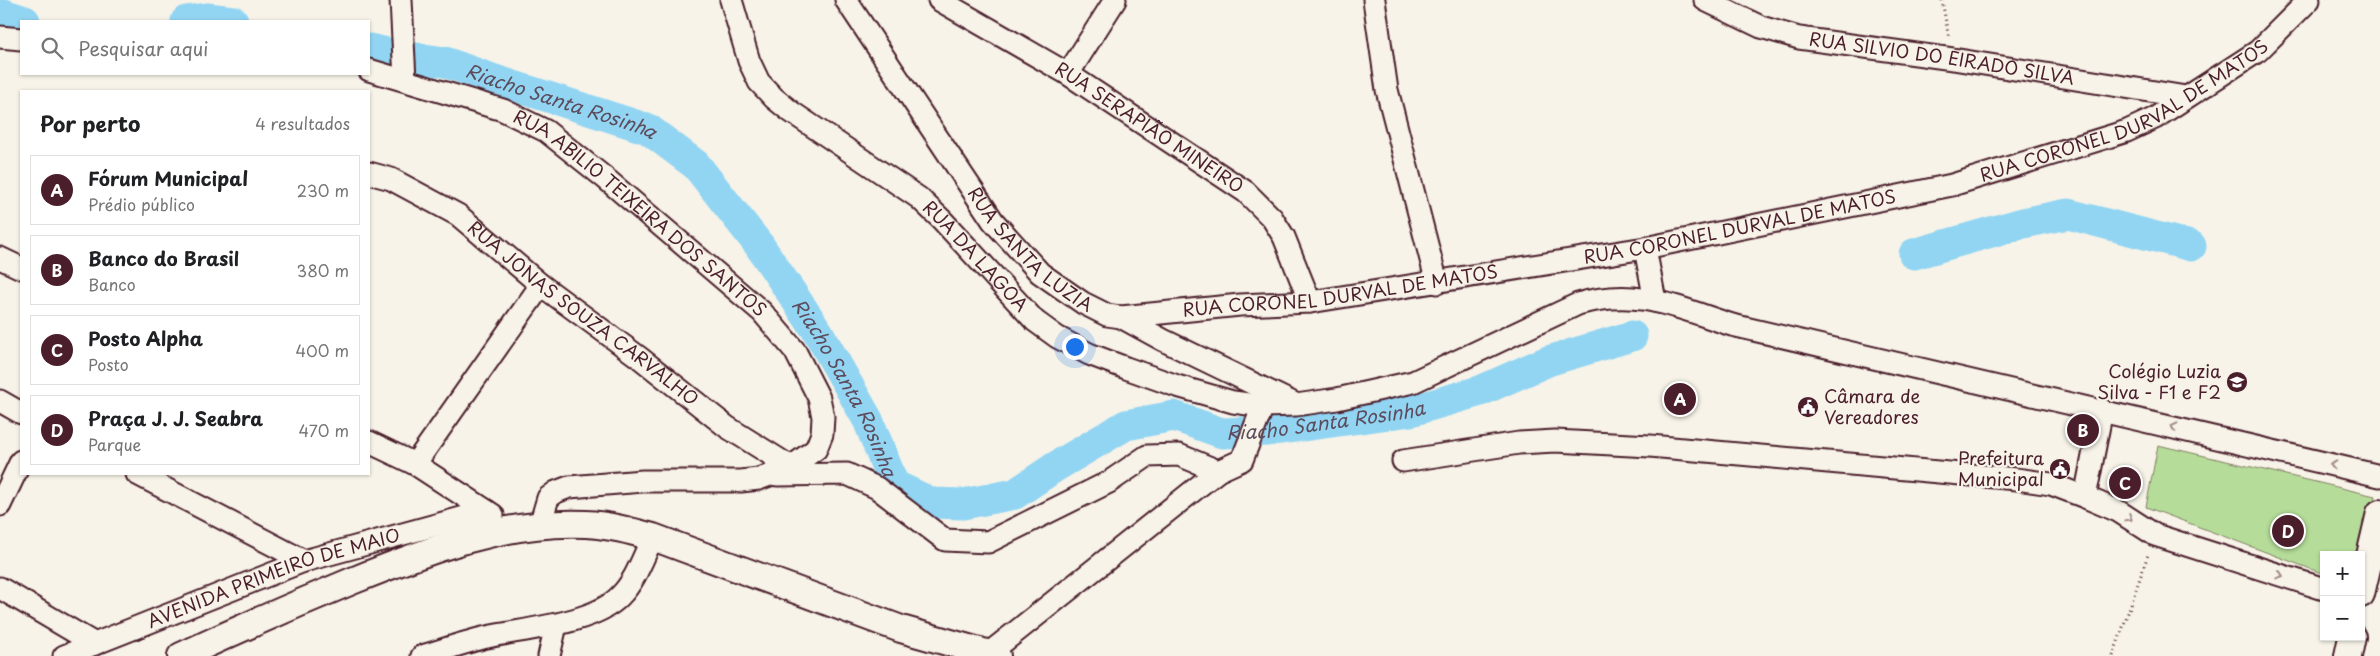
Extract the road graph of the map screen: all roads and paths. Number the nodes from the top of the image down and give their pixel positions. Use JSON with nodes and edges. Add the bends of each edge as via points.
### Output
{"nodes":[{"id":1,"x":402,"y":0,"type":"edge"},
{"id":2,"x":731,"y":0,"type":"edge"},
{"id":3,"x":846,"y":0,"type":"edge"},
{"id":4,"x":1115,"y":0,"type":"edge"},
{"id":5,"x":1374,"y":0,"type":"edge"},
{"id":6,"x":1705,"y":0,"type":"edge"},
{"id":7,"x":1942,"y":0,"type":"edge"},
{"id":8,"x":2310,"y":0,"type":"edge"},
{"id":9,"x":938,"y":1,"type":"edge"},
{"id":10,"x":0,"y":37,"type":"edge"},
{"id":11,"x":20,"y":39,"type":"edge"},
{"id":12,"x":1953,"y":59,"type":"junction"},
{"id":13,"x":370,"y":70,"type":"edge"},
{"id":14,"x":1068,"y":74,"type":"junction"},
{"id":15,"x":406,"y":80,"type":"junction"},
{"id":16,"x":2186,"y":97,"type":"junction"},
{"id":17,"x":370,"y":173,"type":"edge"},
{"id":18,"x":1645,"y":248,"type":"junction"},
{"id":19,"x":0,"y":258,"type":"edge"},
{"id":20,"x":20,"y":268,"type":"edge"},
{"id":21,"x":1436,"y":283,"type":"junction"},
{"id":22,"x":541,"y":286,"type":"junction"},
{"id":23,"x":1655,"y":301,"type":"junction"},
{"id":24,"x":1310,"y":302,"type":"junction"},
{"id":25,"x":1121,"y":317,"type":"junction"},
{"id":26,"x":0,"y":401,"type":"edge"},
{"id":27,"x":1296,"y":404,"type":"junction"},
{"id":28,"x":1263,"y":406,"type":"junction"},
{"id":29,"x":2102,"y":410,"type":"junction"},
{"id":30,"x":20,"y":412,"type":"edge"},
{"id":31,"x":370,"y":442,"type":"edge"},
{"id":32,"x":1403,"y":460,"type":"dead end"},
{"id":33,"x":20,"y":463,"type":"edge"},
{"id":34,"x":415,"y":464,"type":"junction"},
{"id":35,"x":782,"y":471,"type":"junction"},
{"id":36,"x":1218,"y":471,"type":"junction"},
{"id":37,"x":139,"y":475,"type":"edge"},
{"id":38,"x":2380,"y":476,"type":"edge"},
{"id":39,"x":2085,"y":496,"type":"junction"},
{"id":40,"x":0,"y":505,"type":"edge"},
{"id":41,"x":487,"y":511,"type":"junction"},
{"id":42,"x":2380,"y":513,"type":"edge"},
{"id":43,"x":540,"y":526,"type":"junction"},
{"id":44,"x":514,"y":529,"type":"junction"},
{"id":45,"x":2154,"y":535,"type":"junction"},
{"id":46,"x":653,"y":537,"type":"junction"},
{"id":47,"x":304,"y":561,"type":"junction"},
{"id":48,"x":2365,"y":577,"type":"edge"},
{"id":49,"x":0,"y":588,"type":"edge"},
{"id":50,"x":2320,"y":588,"type":"edge"},
{"id":51,"x":556,"y":625,"type":"junction"},
{"id":52,"x":2351,"y":641,"type":"edge"},
{"id":53,"x":95,"y":644,"type":"junction"},
{"id":54,"x":981,"y":654,"type":"edge"},
{"id":55,"x":64,"y":656,"type":"edge"},
{"id":56,"x":181,"y":656,"type":"edge"},
{"id":57,"x":422,"y":656,"type":"edge"},
{"id":58,"x":549,"y":656,"type":"edge"},
{"id":59,"x":2114,"y":656,"type":"edge"},
{"id":60,"x":2348,"y":656,"type":"edge"}],
"edges":[{"from":1,"to":15,"type":"street"},
{"from":2,"to":28,"type":"street","name":"RUA DA LAGOA","via":[[749,60],[759,82],[774,98],[919,198],[1035,321],[1089,354],[1177,386],[1233,402]]},
{"from":3,"to":25,"type":"street","name":"RUA SANTA LUZIA","via":[[993,221],[1040,273],[1083,304],[1107,315]]},
{"from":4,"to":14,"type":"street"},
{"from":5,"to":21,"type":"street","via":[[1387,90]]},
{"from":6,"to":12,"type":"street","name":"RUA SILVIO DO EIRADO SILVA","via":[[1761,27],[1799,38]]},
{"from":7,"to":12,"type":"path"},
{"from":8,"to":16,"type":"street","name":"RUA CORONEL DURVAL DE MATOS","via":[[2258,51]]},
{"from":9,"to":14,"type":"street","name":"RUA SERAPIÃO MINEIRO"},
{"from":10,"to":11,"type":"street"},
{"from":12,"to":16,"type":"street","name":"RUA SILVIO DO EIRADO SILVA"},
{"from":13,"to":15,"type":"street","name":"RUA ABILIO TEIXEIRA DOS SANTOS"},
{"from":14,"to":24,"type":"street","name":"RUA SERAPIÃO MINEIRO","via":[[1246,192],[1272,218],[1284,237]]},
{"from":15,"to":35,"type":"street","name":"RUA ABILIO TEIXEIRA DOS SANTOS","via":[[504,110],[546,131],[762,312],[795,351],[819,398],[822,417],[822,434],[816,449]]},
{"from":16,"to":18,"type":"street","name":"RUA CORONEL DURVAL DE MATOS","via":[[2127,131],[1984,176]]},
{"from":17,"to":22,"type":"street","name":"RUA JONAS SOUZA CARVALHO","via":[[391,179],[458,214]]},
{"from":18,"to":21,"type":"street","name":"RUA CORONEL DURVAL DE MATOS"},
{"from":18,"to":23,"type":"street"},
{"from":19,"to":20,"type":"street"},
{"from":21,"to":24,"type":"street","name":"RUA CORONEL DURVAL DE MATOS"},
{"from":22,"to":34,"type":"street"},
{"from":22,"to":35,"type":"street","name":"RUA JONAS SOUZA CARVALHO","via":[[640,358]]},
{"from":23,"to":27,"type":"street","name":"RUA DA LAGOA","via":[[1630,296],[1593,300],[1413,382],[1337,399]]},
{"from":23,"to":29,"type":"street","name":"RUA DA LAGOA","via":[[1732,325]]},
{"from":24,"to":25,"type":"street","name":"RUA CORONEL DURVAL DE MATOS","via":[[1240,305]]},
{"from":25,"to":27,"type":"street","name":"RUA SANTA LUZIA"},
{"from":26,"to":30,"type":"street"},
{"from":27,"to":28,"type":"street","name":"RUA DA LAGOA"},
{"from":28,"to":36,"type":"street","via":[[1242,460]]},
{"from":38,"to":29,"type":"street","name":"RUA DA LAGOA","one_way":true},
{"from":29,"to":39,"type":"street"},
{"from":31,"to":34,"type":"street"},
{"from":32,"to":39,"type":"street","via":[[1519,443],[1555,441],[1650,446],[2016,479],[2051,484]]},
{"from":33,"to":40,"type":"street"},
{"from":34,"to":41,"type":"street"},
{"from":35,"to":36,"type":"street","via":[[847,474],[877,488],[945,540],[988,542],[1108,482],[1147,456],[1179,455]]},
{"from":35,"to":43,"type":"street","via":[[741,481],[643,481],[570,487],[548,498]]},
{"from":36,"to":54,"type":"street"},
{"from":37,"to":47,"type":"street"},
{"from":39,"to":45,"type":"street","one_way":true,"via":[[2118,511]]},
{"from":41,"to":44,"type":"street"},
{"from":41,"to":47,"type":"street","name":"AVENIDA PRIMEIRO DE MAIO"},
{"from":42,"to":48,"type":"main road"},
{"from":43,"to":44,"type":"main road"},
{"from":43,"to":46,"type":"main road","via":[[586,524]]},
{"from":44,"to":56,"type":"main road","via":[[415,556],[270,615]]},
{"from":45,"to":50,"type":"street","one_way":true},
{"from":45,"to":59,"type":"path"},
{"from":46,"to":51,"type":"street","via":[[632,584],[619,598],[600,610]]},
{"from":46,"to":54,"type":"main road","via":[[901,629]]},
{"from":47,"to":53,"type":"street","name":"AVENIDA PRIMEIRO DE MAIO"},
{"from":49,"to":53,"type":"street"},
{"from":51,"to":57,"type":"street","via":[[483,638]]},
{"from":51,"to":58,"type":"street"},
{"from":52,"to":60,"type":"main road"},
{"from":53,"to":55,"type":"street","name":"AVENIDA PRIMEIRO DE MAIO"}]}
